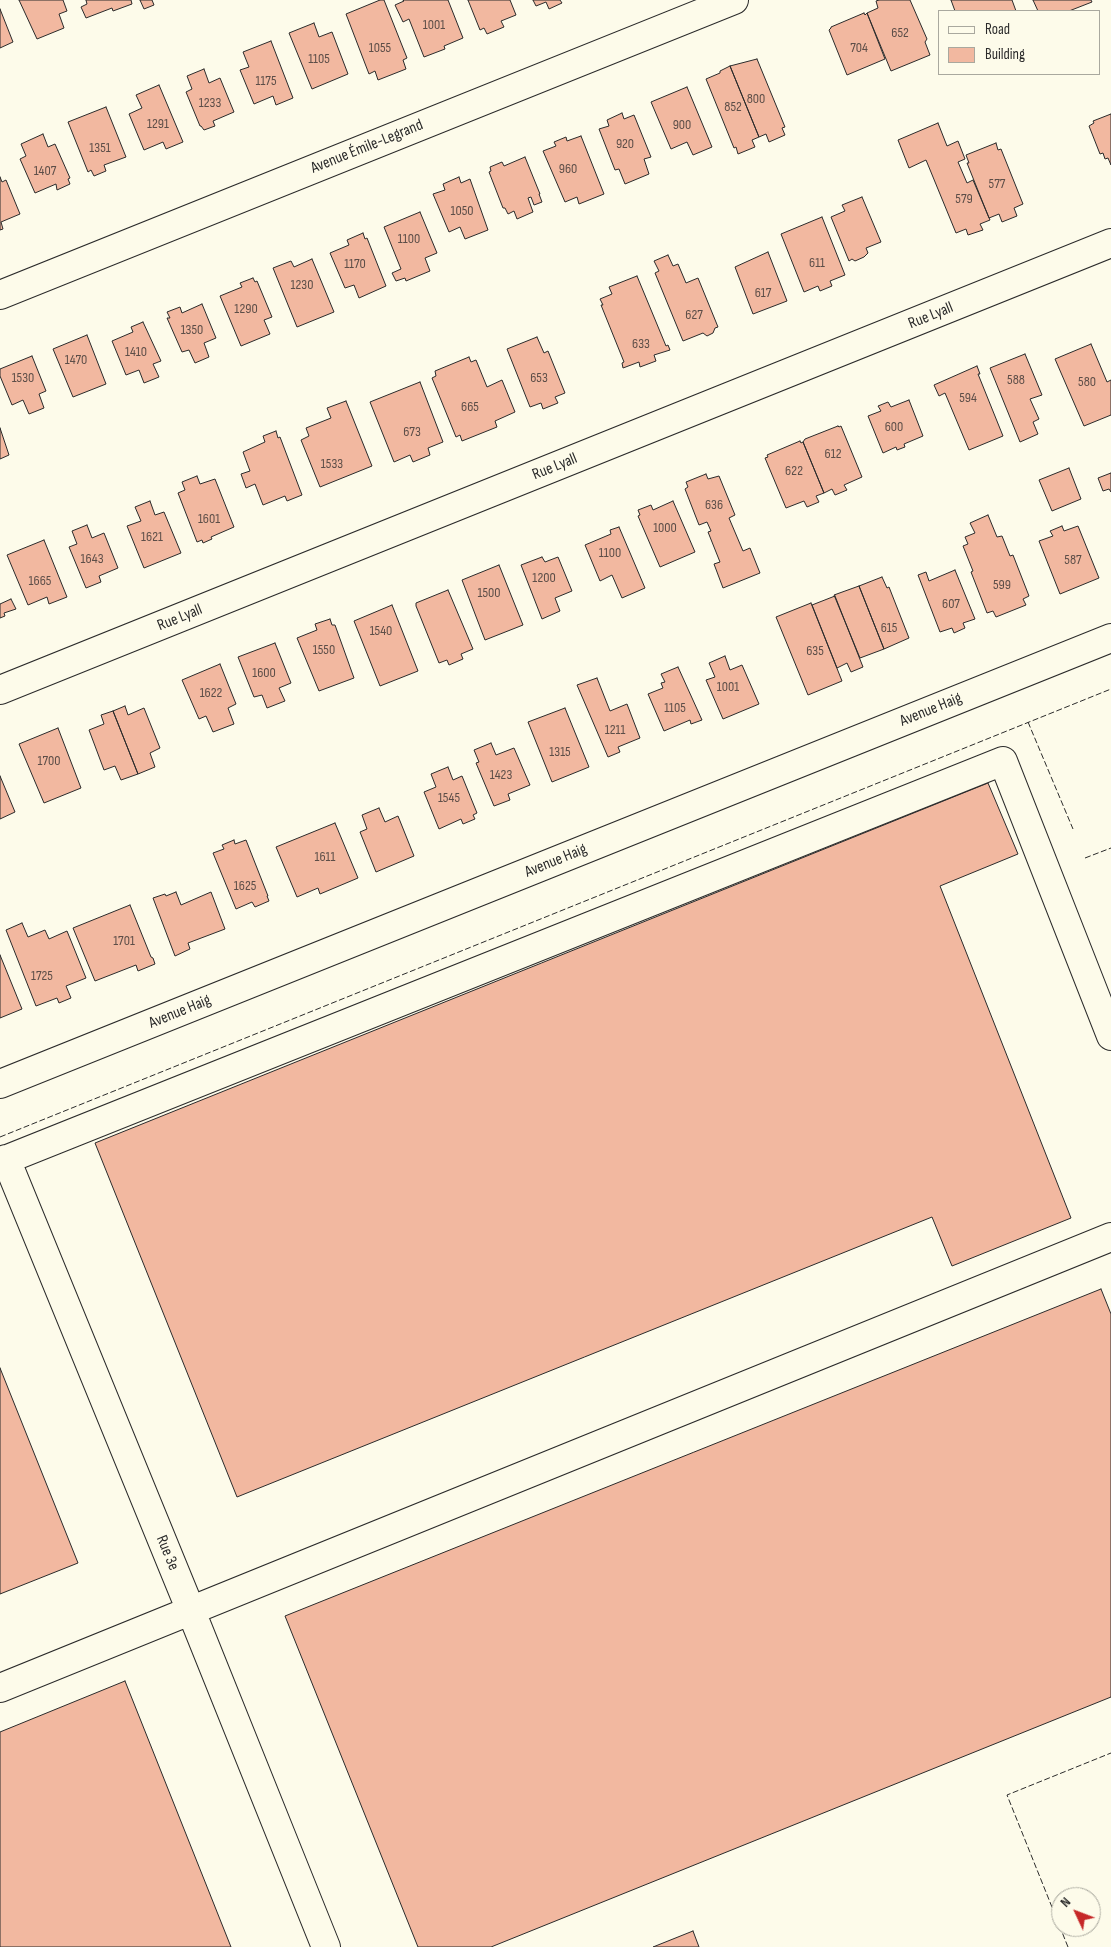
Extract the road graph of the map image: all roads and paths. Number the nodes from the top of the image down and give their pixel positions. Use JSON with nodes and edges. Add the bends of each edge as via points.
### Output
{"nodes":[{"id":1,"x":734,"y":0,"type":"edge"},
{"id":2,"x":1111,"y":243,"type":"edge"},
{"id":3,"x":0,"y":295,"type":"edge"},
{"id":4,"x":1111,"y":638,"type":"edge"},
{"id":5,"x":0,"y":690,"type":"edge"},
{"id":6,"x":1111,"y":1036,"type":"edge"},
{"id":7,"x":0,"y":1084,"type":"edge"},
{"id":8,"x":3,"y":1161,"type":"edge"},
{"id":9,"x":1111,"y":1237,"type":"edge"},
{"id":10,"x":191,"y":1611,"type":"junction"},
{"id":11,"x":0,"y":1688,"type":"edge"},
{"id":12,"x":326,"y":1947,"type":"edge"}],
"edges":[{"from":1,"to":3,"type":"street","name":"Avenue Émile-Legrand"},
{"from":2,"to":5,"type":"street","name":"Rue Lyall"},
{"from":4,"to":7,"type":"street","name":"Avenue Haig"},
{"from":6,"to":8,"type":"street","via":[[1003,761]]},
{"from":8,"to":10,"type":"street","name":"Rue 3e"},
{"from":9,"to":10,"type":"street"},
{"from":10,"to":11,"type":"street"},
{"from":10,"to":12,"type":"street","name":"Rue 3e"}]}
